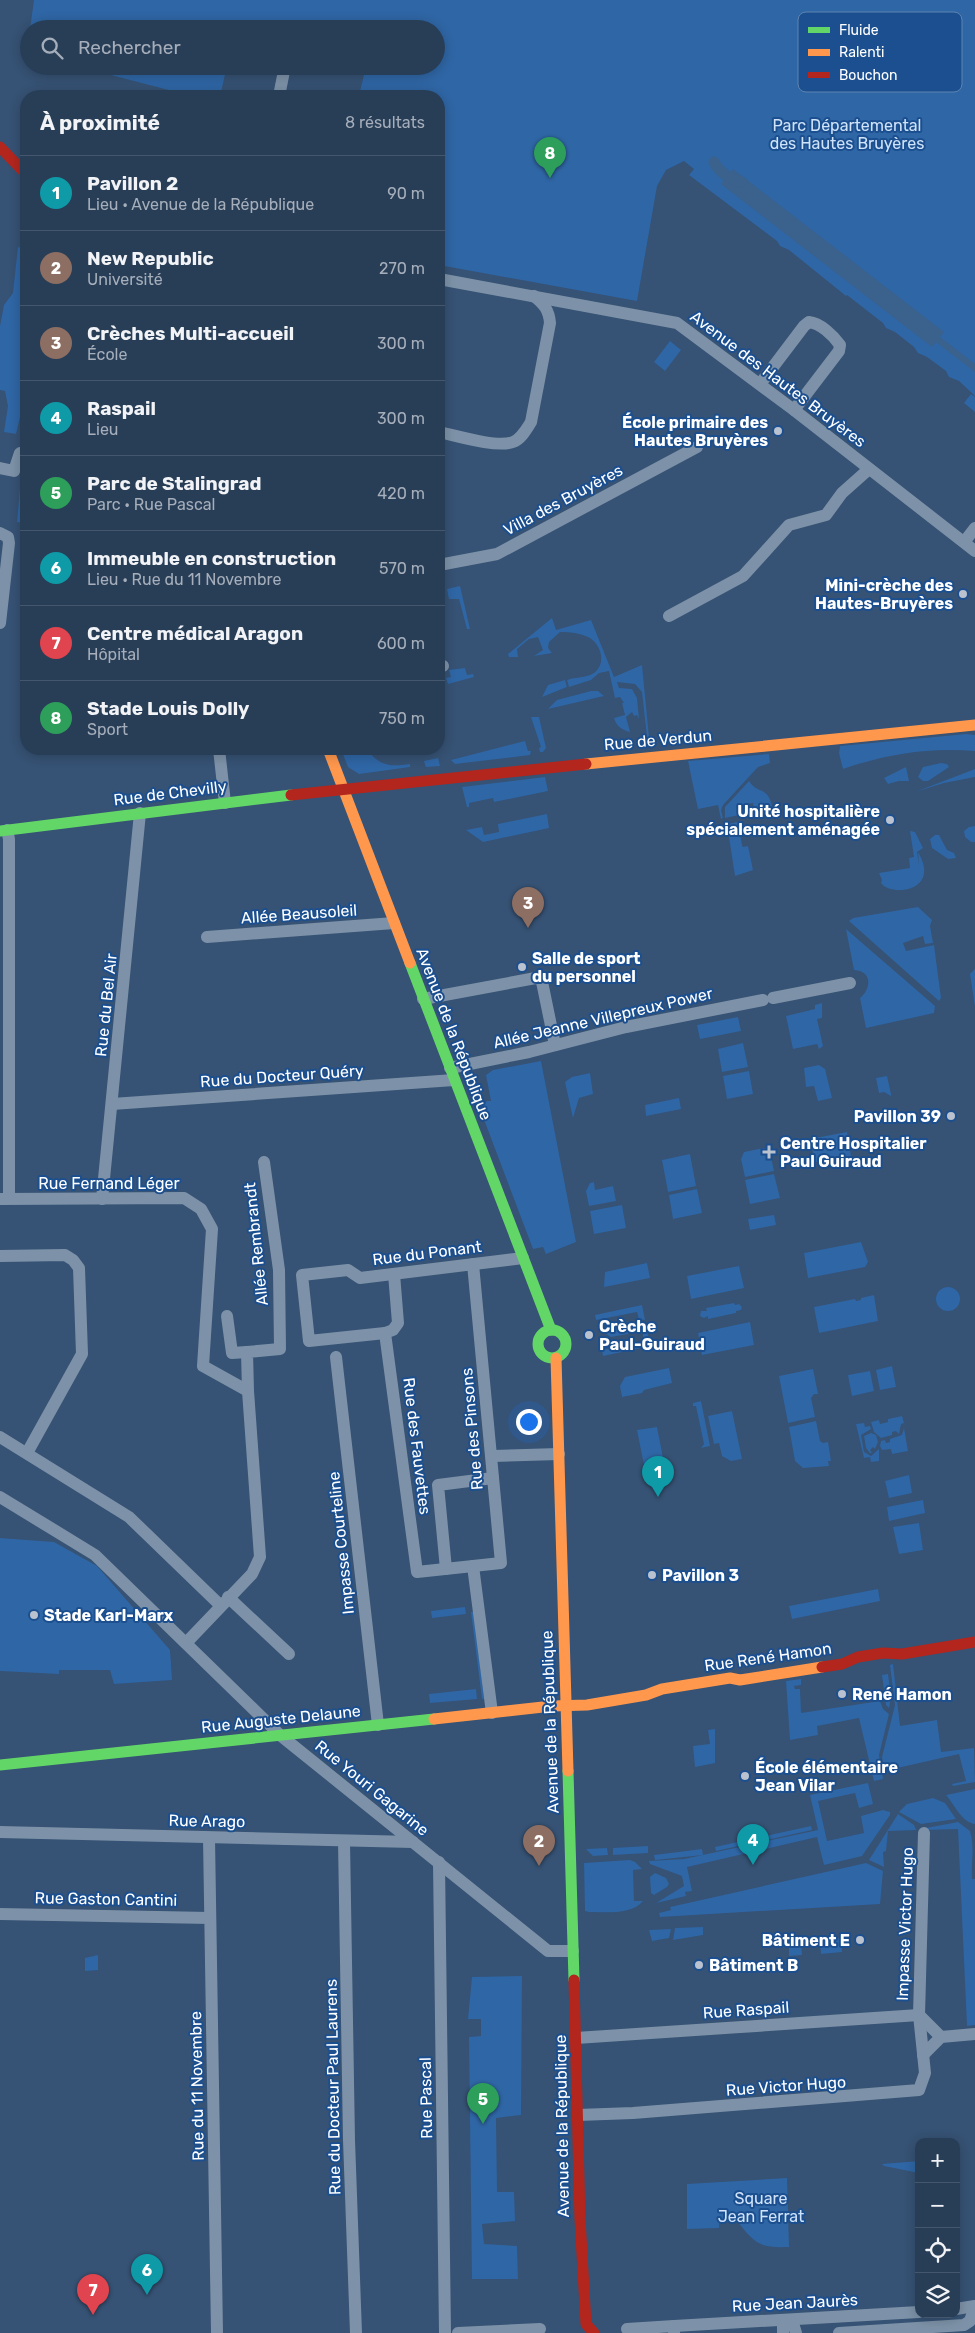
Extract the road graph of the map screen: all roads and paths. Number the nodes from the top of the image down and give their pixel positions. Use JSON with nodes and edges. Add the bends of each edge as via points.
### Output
{"nodes":[{"id":1,"x":283,"y":75,"type":"edge"},
{"id":2,"x":279,"y":90,"type":"edge"},
{"id":3,"x":3,"y":150,"type":"edge"},
{"id":4,"x":20,"y":168,"type":"edge"},
{"id":5,"x":445,"y":280,"type":"edge"},
{"id":6,"x":534,"y":296,"type":"junction"},
{"id":7,"x":760,"y":384,"type":"junction"},
{"id":8,"x":794,"y":410,"type":"junction"},
{"id":9,"x":445,"y":433,"type":"edge"},
{"id":10,"x":697,"y":447,"type":"dead end"},
{"id":11,"x":20,"y":453,"type":"dead end"},
{"id":12,"x":0,"y":468,"type":"edge"},
{"id":13,"x":870,"y":469,"type":"junction"},
{"id":14,"x":975,"y":528,"type":"edge"},
{"id":15,"x":0,"y":533,"type":"edge"},
{"id":16,"x":965,"y":541,"type":"junction"},
{"id":17,"x":975,"y":551,"type":"edge"},
{"id":18,"x":445,"y":564,"type":"edge"},
{"id":19,"x":669,"y":616,"type":"dead end"},
{"id":20,"x":0,"y":622,"type":"edge"},
{"id":21,"x":975,"y":725,"type":"edge"},
{"id":22,"x":220,"y":755,"type":"edge"},
{"id":23,"x":330,"y":755,"type":"edge"},
{"id":24,"x":343,"y":788,"type":"junction"},
{"id":25,"x":225,"y":803,"type":"junction"},
{"id":26,"x":140,"y":813,"type":"junction"},
{"id":27,"x":4,"y":831,"type":"edge"},
{"id":28,"x":4,"y":901,"type":"edge"},
{"id":29,"x":394,"y":922,"type":"junction"},
{"id":30,"x":207,"y":937,"type":"dead end"},
{"id":31,"x":850,"y":983,"type":"dead end"},
{"id":32,"x":423,"y":999,"type":"junction"},
{"id":33,"x":555,"y":1045,"type":"junction"},
{"id":34,"x":452,"y":1074,"type":"junction"},
{"id":35,"x":112,"y":1104,"type":"junction"},
{"id":36,"x":264,"y":1162,"type":"dead end"},
{"id":37,"x":4,"y":1199,"type":"edge"},
{"id":38,"x":102,"y":1199,"type":"junction"},
{"id":39,"x":0,"y":1256,"type":"edge"},
{"id":40,"x":523,"y":1258,"type":"junction"},
{"id":41,"x":473,"y":1264,"type":"junction"},
{"id":42,"x":394,"y":1274,"type":"junction"},
{"id":43,"x":227,"y":1316,"type":"dead end"},
{"id":44,"x":551,"y":1330,"type":"junction"},
{"id":45,"x":385,"y":1333,"type":"junction"},
{"id":46,"x":247,"y":1352,"type":"junction"},
{"id":47,"x":336,"y":1357,"type":"dead end"},
{"id":48,"x":556,"y":1358,"type":"junction"},
{"id":49,"x":248,"y":1391,"type":"junction"},
{"id":50,"x":0,"y":1437,"type":"edge"},
{"id":51,"x":28,"y":1453,"type":"junction"},
{"id":52,"x":559,"y":1454,"type":"junction"},
{"id":53,"x":492,"y":1456,"type":"junction"},
{"id":54,"x":493,"y":1478,"type":"junction"},
{"id":55,"x":0,"y":1497,"type":"edge"},
{"id":56,"x":473,"y":1566,"type":"junction"},
{"id":57,"x":446,"y":1569,"type":"junction"},
{"id":58,"x":224,"y":1601,"type":"junction"},
{"id":59,"x":975,"y":1642,"type":"edge"},
{"id":60,"x":186,"y":1643,"type":"junction"},
{"id":61,"x":289,"y":1654,"type":"dead end"},
{"id":62,"x":566,"y":1706,"type":"junction"},
{"id":63,"x":492,"y":1713,"type":"junction"},
{"id":64,"x":378,"y":1725,"type":"junction"},
{"id":65,"x":280,"y":1735,"type":"junction"},
{"id":66,"x":0,"y":1765,"type":"edge"},
{"id":67,"x":0,"y":1832,"type":"edge"},
{"id":68,"x":924,"y":1833,"type":"dead end"},
{"id":69,"x":210,"y":1838,"type":"junction"},
{"id":70,"x":344,"y":1841,"type":"junction"},
{"id":71,"x":413,"y":1842,"type":"junction"},
{"id":72,"x":439,"y":1862,"type":"junction"},
{"id":73,"x":0,"y":1914,"type":"edge"},
{"id":74,"x":210,"y":1918,"type":"junction"},
{"id":75,"x":573,"y":1951,"type":"junction"},
{"id":76,"x":919,"y":2015,"type":"junction"},
{"id":77,"x":975,"y":2034,"type":"edge"},
{"id":78,"x":941,"y":2037,"type":"junction"},
{"id":79,"x":576,"y":2038,"type":"junction"},
{"id":80,"x":923,"y":2055,"type":"junction"},
{"id":81,"x":578,"y":2115,"type":"junction"},
{"id":82,"x":975,"y":2306,"type":"edge"},
{"id":83,"x":960,"y":2308,"type":"edge"},
{"id":84,"x":915,"y":2312,"type":"edge"},
{"id":85,"x":789,"y":2320,"type":"junction"},
{"id":86,"x":540,"y":2329,"type":"dead end"},
{"id":87,"x":590,"y":2329,"type":"edge"},
{"id":88,"x":627,"y":2329,"type":"dead end"},
{"id":89,"x":674,"y":2329,"type":"edge"},
{"id":90,"x":217,"y":2333,"type":"edge"},
{"id":91,"x":356,"y":2333,"type":"edge"},
{"id":92,"x":445,"y":2333,"type":"edge"},
{"id":93,"x":458,"y":2333,"type":"edge"},
{"id":94,"x":783,"y":2333,"type":"edge"},
{"id":95,"x":796,"y":2333,"type":"edge"},
{"id":96,"x":839,"y":2333,"type":"edge"}],
"edges":[{"from":1,"to":2,"type":"street"},
{"from":3,"to":4,"type":"street"},
{"from":5,"to":6,"type":"street","name":"Avenue des Hautes Bruyères"},
{"from":6,"to":7,"type":"street","name":"Avenue des Hautes Bruyères","via":[[677,323]]},
{"from":6,"to":9,"type":"street","via":[[544,304],[550,324],[531,422],[524,433],[514,442],[502,444]]},
{"from":7,"to":8,"type":"street","name":"Avenue des Hautes Bruyères"},
{"from":7,"to":8,"type":"street","via":[[804,326],[809,322],[816,323],[836,339],[839,351]]},
{"from":8,"to":13,"type":"street","name":"Avenue des Hautes Bruyères"},
{"from":10,"to":18,"type":"street","name":"Villa des Bruyères","via":[[497,554]]},
{"from":11,"to":12,"type":"street","via":[[14,471]]},
{"from":13,"to":16,"type":"street","name":"Avenue des Hautes Bruyères"},
{"from":13,"to":19,"type":"street","via":[[842,493],[826,515],[789,526],[743,576]]},
{"from":14,"to":16,"type":"street"},
{"from":15,"to":20,"type":"street","via":[[8,537],[9,543]]},
{"from":16,"to":17,"type":"street","name":"Avenue des Hautes Bruyères"},
{"from":21,"to":24,"type":"street","name":"Rue de Verdun"},
{"from":22,"to":25,"type":"street"},
{"from":23,"to":24,"type":"street","name":"Avenue de la République"},
{"from":24,"to":25,"type":"street","name":"Rue de Chevilly"},
{"from":24,"to":29,"type":"street","name":"Avenue de la République"},
{"from":25,"to":26,"type":"street","name":"Rue de Chevilly"},
{"from":26,"to":27,"type":"street","name":"Rue de Chevilly"},
{"from":26,"to":35,"type":"street","name":"Rue du Bel Air"},
{"from":27,"to":28,"type":"street","name":"Rue Fernand Léger"},
{"from":28,"to":37,"type":"street","name":"Rue Fernand Léger"},
{"from":29,"to":30,"type":"street","name":"Allée Beausoleil"},
{"from":29,"to":32,"type":"street","name":"Avenue de la République"},
{"from":31,"to":33,"type":"street","name":"Allée Jeanne Villepreux Power","via":[[626,1027]]},
{"from":32,"to":33,"type":"street","via":[[541,977]]},
{"from":32,"to":34,"type":"street","name":"Avenue de la République"},
{"from":33,"to":34,"type":"street","name":"Allée Jeanne Villepreux Power"},
{"from":34,"to":35,"type":"street","name":"Rue du Docteur Quéry"},
{"from":34,"to":40,"type":"street","name":"Avenue de la République"},
{"from":35,"to":38,"type":"street","name":"Rue du Bel Air"},
{"from":36,"to":46,"type":"street","name":"Allée Rembrandt","via":[[279,1270],[280,1349]]},
{"from":37,"to":38,"type":"street","name":"Rue Fernand Léger"},
{"from":38,"to":49,"type":"street","name":"Rue Fernand Léger","via":[[184,1198],[200,1208],[212,1229],[203,1366]]},
{"from":39,"to":51,"type":"street","via":[[65,1255],[79,1268],[82,1354]]},
{"from":40,"to":41,"type":"street","name":"Rue du Ponant"},
{"from":40,"to":44,"type":"street","name":"Avenue de la République"},
{"from":41,"to":42,"type":"street","name":"Rue du Ponant"},
{"from":41,"to":53,"type":"street","name":"Rue des Pinsons"},
{"from":42,"to":45,"type":"street","via":[[398,1323]]},
{"from":42,"to":45,"type":"street","name":"Rue du Ponant","via":[[360,1278],[348,1270],[302,1275],[309,1341]]},
{"from":43,"to":46,"type":"street","via":[[232,1352]]},
{"from":44,"to":48,"type":"street","name":"Avenue de la République","via":[[559,1332],[566,1342],[563,1354]]},
{"from":44,"to":48,"type":"street","via":[[539,1337],[538,1346],[546,1357]]},
{"from":45,"to":57,"type":"street","name":"Rue des Fauvettes","via":[[417,1572]]},
{"from":46,"to":49,"type":"street"},
{"from":47,"to":64,"type":"street","name":"Impasse Courteline"},
{"from":48,"to":52,"type":"street","name":"Avenue de la République"},
{"from":49,"to":58,"type":"street","via":[[260,1557],[252,1574]]},
{"from":50,"to":51,"type":"street"},
{"from":51,"to":58,"type":"street","via":[[129,1516]]},
{"from":52,"to":53,"type":"street"},
{"from":52,"to":62,"type":"street","name":"Avenue de la République"},
{"from":53,"to":54,"type":"street","name":"Rue des Pinsons"},
{"from":54,"to":56,"type":"street","name":"Rue des Pinsons","via":[[501,1563]]},
{"from":54,"to":57,"type":"street","via":[[438,1485]]},
{"from":55,"to":60,"type":"street","name":"Rue Youri Gagarine","via":[[95,1555]]},
{"from":56,"to":57,"type":"street","name":"Rue des Fauvettes"},
{"from":56,"to":63,"type":"street"},
{"from":58,"to":60,"type":"street"},
{"from":58,"to":61,"type":"street"},
{"from":59,"to":62,"type":"street","name":"Rue René Hamon","via":[[902,1654],[883,1653],[858,1657],[842,1664],[740,1680],[730,1678],[662,1689],[646,1695]]},
{"from":60,"to":65,"type":"street","name":"Rue Youri Gagarine"},
{"from":62,"to":63,"type":"street","name":"Rue Auguste Delaune"},
{"from":62,"to":75,"type":"street","name":"Avenue de la République"},
{"from":63,"to":64,"type":"street","name":"Rue Auguste Delaune"},
{"from":64,"to":65,"type":"street","name":"Rue Auguste Delaune"},
{"from":65,"to":66,"type":"street","name":"Rue Auguste Delaune"},
{"from":65,"to":71,"type":"street","name":"Rue Youri Gagarine"},
{"from":67,"to":69,"type":"street","name":"Rue Arago"},
{"from":68,"to":76,"type":"street","name":"Impasse Victor Hugo"},
{"from":69,"to":70,"type":"street","name":"Rue Arago"},
{"from":69,"to":74,"type":"street","name":"Rue du 11 Novembre"},
{"from":70,"to":71,"type":"street","name":"Rue Arago"},
{"from":70,"to":91,"type":"street","name":"Rue du Docteur Paul Laurens"},
{"from":71,"to":72,"type":"street","name":"Rue Youri Gagarine"},
{"from":72,"to":75,"type":"street","name":"Rue Youri Gagarine","via":[[548,1951]]},
{"from":72,"to":92,"type":"street","name":"Rue Pascal"},
{"from":73,"to":74,"type":"street","name":"Rue Gaston Cantini"},
{"from":74,"to":90,"type":"street","name":"Rue du 11 Novembre"},
{"from":75,"to":79,"type":"street","name":"Avenue de la République"},
{"from":76,"to":78,"type":"street","name":"Impasse Victor Hugo"},
{"from":76,"to":79,"type":"street","name":"Rue Raspail"},
{"from":76,"to":80,"type":"street","name":"Rue Victor Hugo"},
{"from":77,"to":78,"type":"street"},
{"from":78,"to":80,"type":"street"},
{"from":79,"to":81,"type":"street","name":"Avenue de la République"},
{"from":80,"to":81,"type":"street","name":"Rue Victor Hugo","via":[[925,2073],[922,2084],[919,2090],[909,2092],[633,2114]]},
{"from":81,"to":87,"type":"street","name":"Avenue de la République","via":[[580,2219]]},
{"from":82,"to":83,"type":"street","name":"Rue Jean Jaurès"},
{"from":82,"to":96,"type":"street","name":"Rue Jean Jaurès","via":[[970,2321],[964,2325]]},
{"from":84,"to":85,"type":"street","name":"Rue Jean Jaurès"},
{"from":85,"to":89,"type":"street","name":"Rue Jean Jaurès"},
{"from":85,"to":94,"type":"street","via":[[783,2326]]},
{"from":85,"to":95,"type":"street"},
{"from":86,"to":93,"type":"street"},
{"from":88,"to":89,"type":"street","name":"Rue Jean Jaurès"}]}
